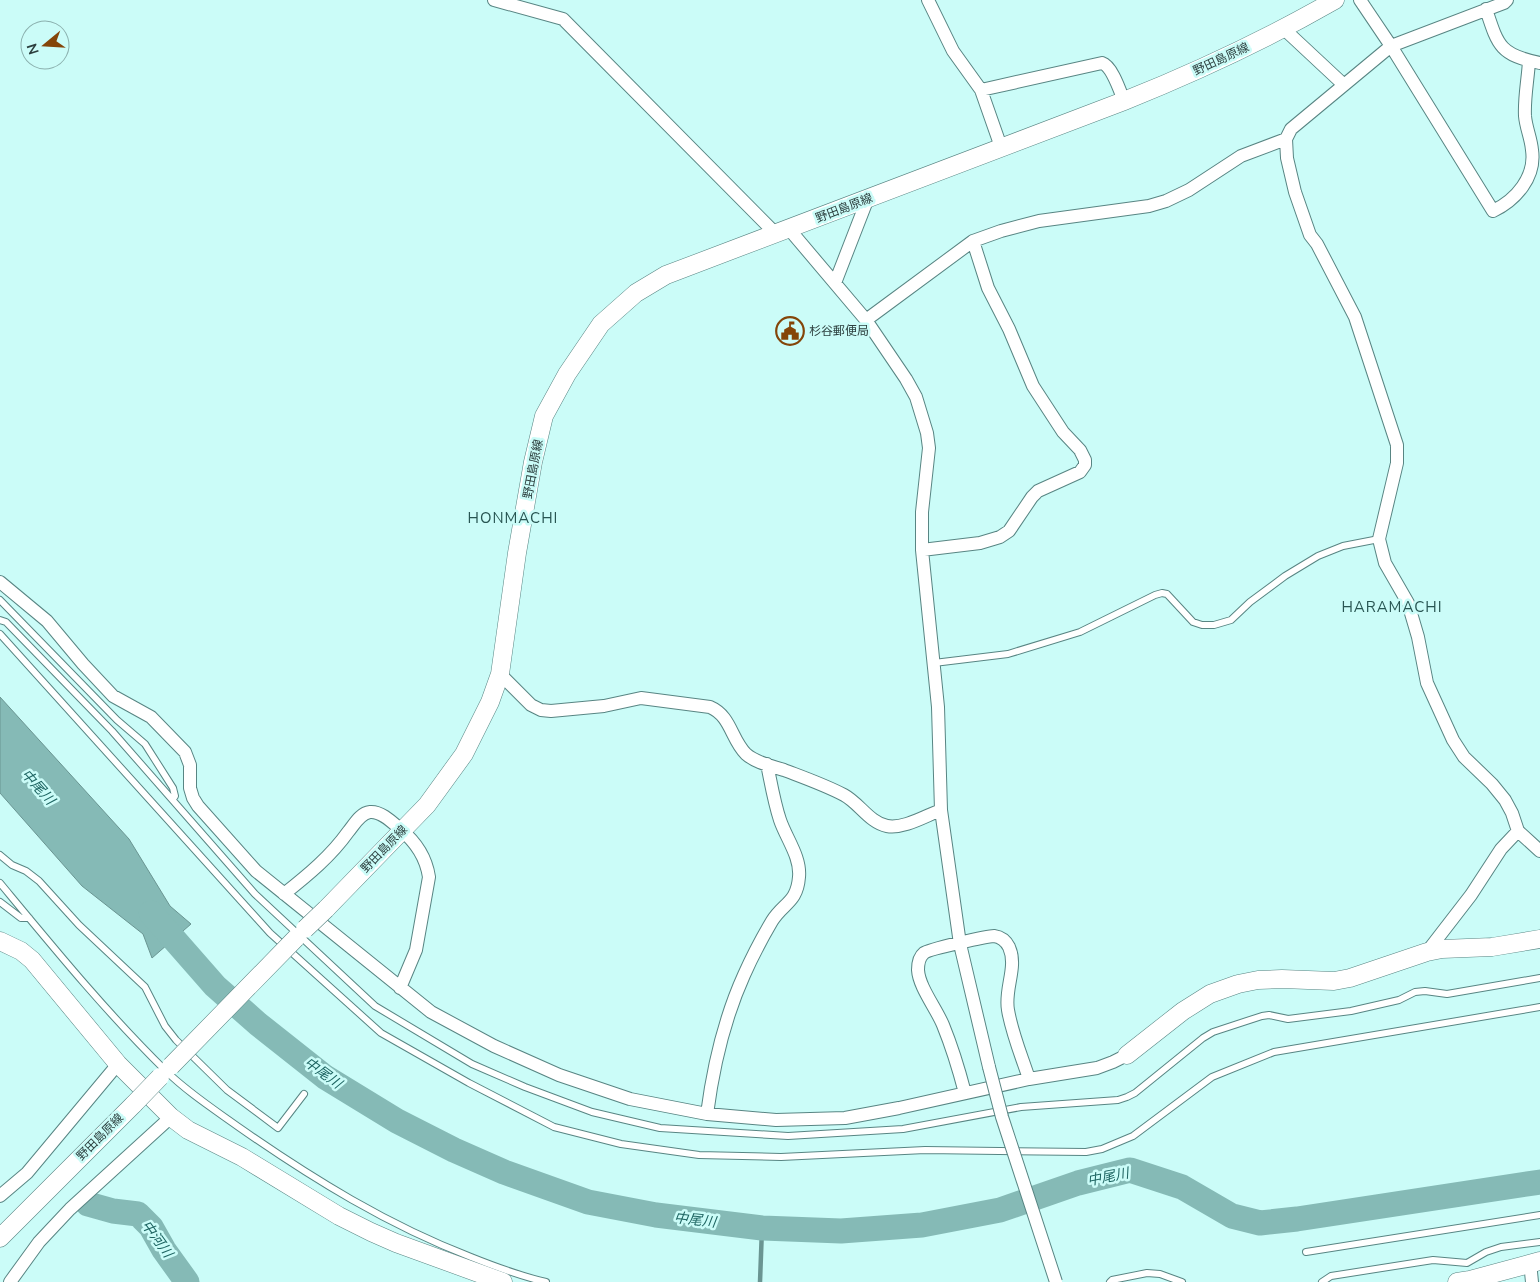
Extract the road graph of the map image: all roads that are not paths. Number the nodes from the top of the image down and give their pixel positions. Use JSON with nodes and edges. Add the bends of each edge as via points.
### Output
{"nodes":[{"id":1,"x":494,"y":0,"type":"edge"},
{"id":2,"x":928,"y":0,"type":"edge"},
{"id":3,"x":1360,"y":0,"type":"edge"},
{"id":4,"x":1507,"y":0,"type":"edge"},
{"id":5,"x":1333,"y":1,"type":"edge"},
{"id":6,"x":1486,"y":9,"type":"junction"},
{"id":7,"x":1284,"y":29,"type":"junction"},
{"id":8,"x":1391,"y":46,"type":"junction"},
{"id":9,"x":1535,"y":62,"type":"edge"},
{"id":10,"x":1344,"y":85,"type":"junction"},
{"id":11,"x":981,"y":90,"type":"junction"},
{"id":12,"x":1124,"y":101,"type":"junction"},
{"id":13,"x":1286,"y":139,"type":"junction"},
{"id":14,"x":1001,"y":147,"type":"junction"},
{"id":15,"x":868,"y":198,"type":"junction"},
{"id":16,"x":783,"y":231,"type":"junction"},
{"id":17,"x":973,"y":241,"type":"junction"},
{"id":18,"x":835,"y":284,"type":"junction"},
{"id":19,"x":866,"y":320,"type":"junction"},
{"id":20,"x":1379,"y":539,"type":"junction"},
{"id":21,"x":922,"y":550,"type":"junction"},
{"id":22,"x":0,"y":582,"type":"edge"},
{"id":23,"x":0,"y":600,"type":"edge"},
{"id":24,"x":0,"y":620,"type":"edge"},
{"id":25,"x":0,"y":634,"type":"edge"},
{"id":26,"x":934,"y":663,"type":"junction"},
{"id":27,"x":500,"y":674,"type":"junction"},
{"id":28,"x":767,"y":764,"type":"junction"},
{"id":29,"x":173,"y":799,"type":"junction"},
{"id":30,"x":941,"y":810,"type":"junction"},
{"id":31,"x":402,"y":830,"type":"junction"},
{"id":32,"x":1518,"y":831,"type":"junction"},
{"id":33,"x":1540,"y":851,"type":"edge"},
{"id":34,"x":0,"y":855,"type":"edge"},
{"id":35,"x":0,"y":883,"type":"edge"},
{"id":36,"x":284,"y":894,"type":"junction"},
{"id":37,"x":0,"y":902,"type":"edge"},
{"id":38,"x":29,"y":918,"type":"junction"},
{"id":39,"x":300,"y":934,"type":"junction"},
{"id":40,"x":1540,"y":939,"type":"edge"},
{"id":41,"x":0,"y":941,"type":"edge"},
{"id":42,"x":960,"y":944,"type":"junction"},
{"id":43,"x":1427,"y":952,"type":"junction"},
{"id":44,"x":1540,"y":978,"type":"edge"},
{"id":45,"x":400,"y":988,"type":"junction"},
{"id":46,"x":1540,"y":1007,"type":"edge"},
{"id":47,"x":1127,"y":1055,"type":"joint"},
{"id":48,"x":118,"y":1064,"type":"junction"},
{"id":49,"x":166,"y":1072,"type":"junction"},
{"id":50,"x":1029,"y":1079,"type":"junction"},
{"id":51,"x":304,"y":1094,"type":"dead end"},
{"id":52,"x":966,"y":1094,"type":"junction"},
{"id":53,"x":707,"y":1114,"type":"junction"},
{"id":54,"x":171,"y":1117,"type":"junction"},
{"id":55,"x":0,"y":1196,"type":"edge"},
{"id":56,"x":1540,"y":1215,"type":"edge"},
{"id":57,"x":0,"y":1238,"type":"edge"},
{"id":58,"x":1540,"y":1242,"type":"edge"},
{"id":59,"x":1306,"y":1252,"type":"dead end"},
{"id":60,"x":1535,"y":1262,"type":"edge"},
{"id":61,"x":10,"y":1282,"type":"edge"},
{"id":62,"x":503,"y":1282,"type":"edge"},
{"id":63,"x":546,"y":1282,"type":"edge"},
{"id":64,"x":1056,"y":1282,"type":"edge"},
{"id":65,"x":1110,"y":1282,"type":"edge"},
{"id":66,"x":1182,"y":1282,"type":"edge"},
{"id":67,"x":1322,"y":1282,"type":"edge"},
{"id":68,"x":1457,"y":1282,"type":"edge"},
{"id":69,"x":1532,"y":1282,"type":"edge"}],
"edges":[{"from":1,"to":16,"type":"street","via":[[563,18]]},
{"from":2,"to":11,"type":"street","via":[[953,51]]},
{"from":3,"to":8,"type":"street"},
{"from":4,"to":6,"type":"street"},
{"from":5,"to":7,"type":"main road","name":"野田島原線"},
{"from":6,"to":8,"type":"street"},
{"from":6,"to":9,"type":"street","via":[[1500,46],[1507,52]]},
{"from":7,"to":10,"type":"street"},
{"from":7,"to":12,"type":"main road","name":"野田島原線"},
{"from":8,"to":9,"type":"street","via":[[1493,211],[1516,196],[1530,175],[1532,148],[1525,114]]},
{"from":8,"to":10,"type":"street"},
{"from":10,"to":13,"type":"street","via":[[1291,129]]},
{"from":11,"to":12,"type":"street","via":[[1102,63],[1108,67]]},
{"from":11,"to":14,"type":"street"},
{"from":12,"to":14,"type":"main road","name":"野田島原線"},
{"from":13,"to":17,"type":"street","via":[[1241,156],[1166,201],[1039,222]]},
{"from":13,"to":20,"type":"street","via":[[1293,183],[1310,235],[1318,244],[1355,317],[1397,445],[1397,463]]},
{"from":14,"to":15,"type":"main road","name":"野田島原線"},
{"from":15,"to":16,"type":"main road","name":"野田島原線"},
{"from":15,"to":18,"type":"street"},
{"from":16,"to":18,"type":"street"},
{"from":16,"to":27,"type":"main road","name":"野田島原線","via":[[666,275],[636,293],[601,324],[567,374],[544,416],[533,462]]},
{"from":17,"to":19,"type":"street"},
{"from":17,"to":21,"type":"street","via":[[988,288],[1034,386],[1063,432],[1080,450],[1085,465],[1080,472],[1038,491],[1013,526],[1000,537],[980,543]]},
{"from":18,"to":19,"type":"street"},
{"from":19,"to":21,"type":"street","via":[[906,379],[927,433],[929,448],[922,512]]},
{"from":20,"to":26,"type":"lane","via":[[1343,546],[1318,556],[1278,581],[1231,620],[1214,625],[1193,622],[1167,594],[1162,593],[1080,632],[1008,654]]},
{"from":20,"to":32,"type":"street","via":[[1385,563],[1408,603],[1427,683],[1453,740],[1464,757],[1505,800]]},
{"from":21,"to":26,"type":"street"},
{"from":22,"to":36,"type":"street","via":[[48,622],[113,696],[151,717],[185,752],[190,765],[192,798],[256,871]]},
{"from":23,"to":29,"type":"lane","via":[[117,720],[145,744],[173,788]]},
{"from":24,"to":29,"type":"lane","via":[[6,622],[112,731]]},
{"from":25,"to":46,"type":"lane","via":[[270,933],[382,1033],[468,1083],[554,1127],[621,1144],[699,1155],[781,1157],[925,1150],[1086,1152],[1133,1136],[1212,1078],[1274,1052]]},
{"from":26,"to":30,"type":"street"},
{"from":27,"to":28,"type":"street","via":[[531,705],[541,710],[604,706],[641,698],[710,707],[723,716],[746,754]]},
{"from":27,"to":31,"type":"main road","name":"野田島原線","via":[[464,754],[426,806]]},
{"from":28,"to":30,"type":"street","via":[[846,796],[886,826],[908,823]]},
{"from":28,"to":53,"type":"street","via":[[780,821],[797,860],[799,878],[791,901],[772,920],[744,975],[711,1083]]},
{"from":29,"to":39,"type":"lane","via":[[255,894]]},
{"from":30,"to":42,"type":"street"},
{"from":31,"to":36,"type":"street","via":[[381,814],[370,812],[364,815],[339,845]]},
{"from":31,"to":39,"type":"main road","name":"野田島原線","bridge":true},
{"from":31,"to":45,"type":"street","via":[[422,852],[429,877],[416,950]]},
{"from":32,"to":33,"type":"street"},
{"from":32,"to":43,"type":"street","via":[[1501,849]]},
{"from":34,"to":51,"type":"lane","via":[[39,881],[79,925],[145,987],[176,1040],[227,1090],[278,1128]]},
{"from":35,"to":38,"type":"lane"},
{"from":36,"to":45,"type":"street"},
{"from":37,"to":38,"type":"lane","via":[[21,918]]},
{"from":38,"to":49,"type":"lane"},
{"from":39,"to":44,"type":"lane","via":[[375,1006],[472,1064],[525,1088],[592,1112],[660,1128],[788,1136],[903,1129],[1021,1107],[1118,1100],[1136,1093],[1212,1032],[1262,1016],[1288,1019],[1351,1011],[1399,1000],[1425,990],[1447,994]]},
{"from":39,"to":49,"type":"main road","name":"野田島原線","bridge":true},
{"from":40,"to":43,"type":"main road"},
{"from":41,"to":48,"type":"main road","via":[[32,960]]},
{"from":42,"to":50,"type":"street","via":[[995,936],[1008,945],[1012,955],[1008,1009]]},
{"from":42,"to":52,"type":"street","via":[[924,953],[918,972],[942,1024]]},
{"from":42,"to":64,"type":"street","bridge":true,"via":[[988,1067]]},
{"from":43,"to":47,"type":"main road","via":[[1334,981],[1282,979],[1238,984],[1210,994],[1183,1011]]},
{"from":45,"to":53,"type":"street","via":[[431,1012],[494,1046],[559,1075],[630,1098]]},
{"from":47,"to":50,"type":"street","via":[[1097,1068]]},
{"from":48,"to":54,"type":"main road"},
{"from":48,"to":55,"type":"street","via":[[27,1173]]},
{"from":49,"to":57,"type":"main road","name":"野田島原線","bridge":true},
{"from":49,"to":63,"type":"lane","via":[[277,1154],[365,1208],[454,1250]]},
{"from":50,"to":52,"type":"street"},
{"from":52,"to":53,"type":"street","via":[[845,1118],[776,1120]]},
{"from":54,"to":61,"type":"street","via":[[70,1209],[39,1242]]},
{"from":54,"to":62,"type":"main road","via":[[188,1130],[242,1157],[371,1232]]},
{"from":56,"to":59,"type":"lane"},
{"from":58,"to":67,"type":"lane","via":[[1501,1247],[1467,1262],[1433,1260],[1402,1264],[1331,1276]]},
{"from":60,"to":68,"type":"main road"},
{"from":60,"to":69,"type":"street"},
{"from":65,"to":66,"type":"lane","via":[[1147,1273]]}]}
